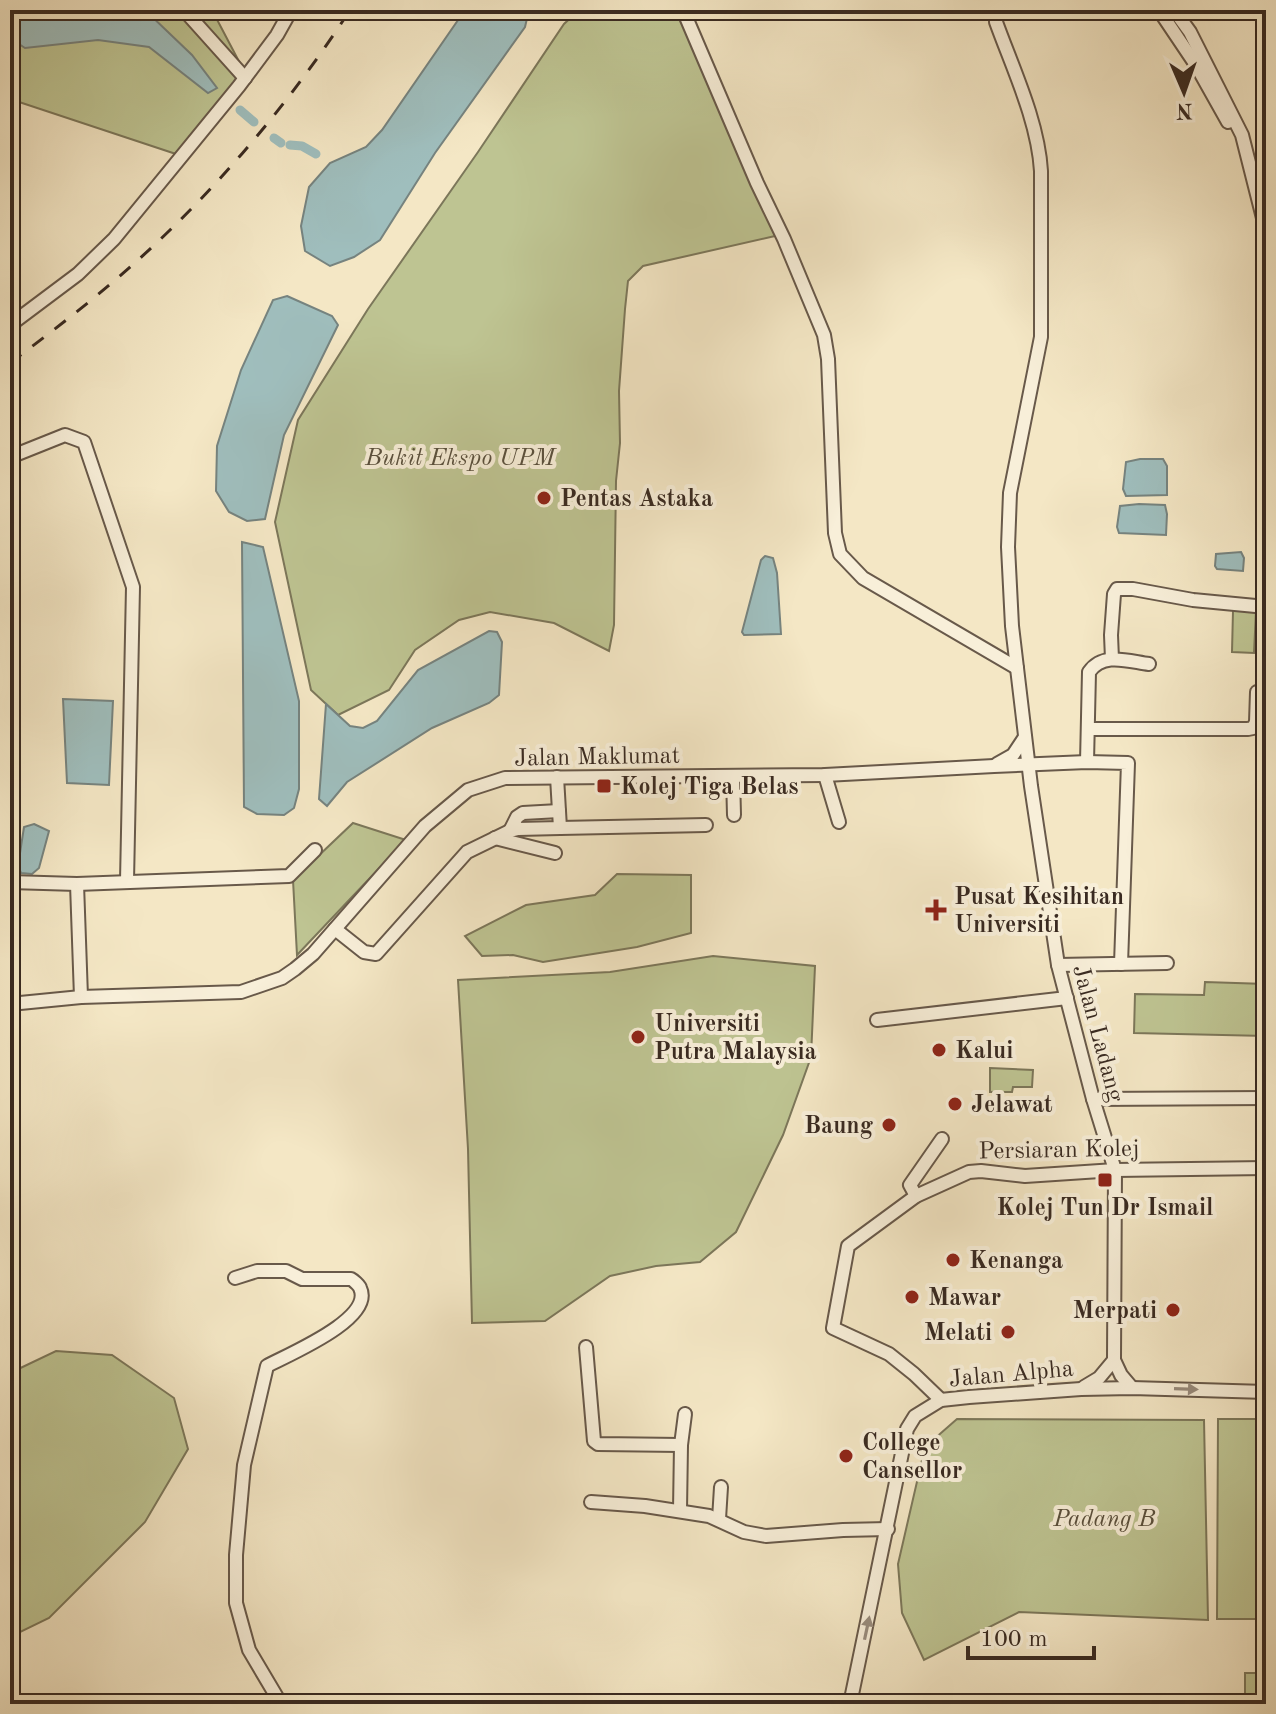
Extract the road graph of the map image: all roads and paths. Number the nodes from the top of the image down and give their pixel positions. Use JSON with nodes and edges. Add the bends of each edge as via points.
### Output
{"nodes":[{"id":1,"x":184,"y":10,"type":"edge"},
{"id":2,"x":291,"y":10,"type":"edge"},
{"id":3,"x":683,"y":10,"type":"edge"},
{"id":4,"x":997,"y":10,"type":"edge"},
{"id":5,"x":1159,"y":10,"type":"edge"},
{"id":6,"x":1174,"y":10,"type":"edge"},
{"id":7,"x":245,"y":78,"type":"junction"},
{"id":8,"x":1249,"y":168,"type":"junction"},
{"id":9,"x":1266,"y":230,"type":"edge"},
{"id":10,"x":10,"y":325,"type":"edge"},
{"id":11,"x":10,"y":457,"type":"edge"},
{"id":12,"x":1266,"y":607,"type":"edge"},
{"id":13,"x":1112,"y":659,"type":"junction"},
{"id":14,"x":1149,"y":664,"type":"dead end"},
{"id":15,"x":1017,"y":668,"type":"junction"},
{"id":16,"x":1257,"y":692,"type":"dead end"},
{"id":17,"x":1088,"y":729,"type":"junction"},
{"id":18,"x":1025,"y":737,"type":"junction"},
{"id":19,"x":1087,"y":762,"type":"junction"},
{"id":20,"x":1029,"y":765,"type":"junction"},
{"id":21,"x":994,"y":766,"type":"junction"},
{"id":22,"x":825,"y":775,"type":"junction"},
{"id":23,"x":733,"y":776,"type":"junction"},
{"id":24,"x":557,"y":777,"type":"junction"},
{"id":25,"x":1031,"y":786,"type":"junction"},
{"id":26,"x":559,"y":811,"type":"junction"},
{"id":27,"x":734,"y":815,"type":"dead end"},
{"id":28,"x":839,"y":822,"type":"dead end"},
{"id":29,"x":706,"y":825,"type":"dead end"},
{"id":30,"x":560,"y":828,"type":"junction"},
{"id":31,"x":510,"y":831,"type":"junction"},
{"id":32,"x":495,"y":838,"type":"junction"},
{"id":33,"x":315,"y":850,"type":"dead end"},
{"id":34,"x":555,"y":853,"type":"dead end"},
{"id":35,"x":127,"y":881,"type":"junction"},
{"id":36,"x":10,"y":882,"type":"edge"},
{"id":37,"x":77,"y":884,"type":"junction"},
{"id":38,"x":335,"y":929,"type":"junction"},
{"id":39,"x":1167,"y":963,"type":"dead end"},
{"id":40,"x":1121,"y":964,"type":"junction"},
{"id":41,"x":1058,"y":965,"type":"junction"},
{"id":42,"x":81,"y":997,"type":"junction"},
{"id":43,"x":1067,"y":998,"type":"junction"},
{"id":44,"x":10,"y":1004,"type":"edge"},
{"id":45,"x":877,"y":1020,"type":"dead end"},
{"id":46,"x":1266,"y":1098,"type":"edge"},
{"id":47,"x":1093,"y":1099,"type":"junction"},
{"id":48,"x":942,"y":1139,"type":"dead end"},
{"id":49,"x":1266,"y":1168,"type":"edge"},
{"id":50,"x":1115,"y":1170,"type":"junction"},
{"id":51,"x":916,"y":1196,"type":"junction"},
{"id":52,"x":235,"y":1278,"type":"dead end"},
{"id":53,"x":586,"y":1347,"type":"dead end"},
{"id":54,"x":1114,"y":1360,"type":"junction"},
{"id":55,"x":1132,"y":1388,"type":"junction"},
{"id":56,"x":1081,"y":1389,"type":"junction"},
{"id":57,"x":1266,"y":1392,"type":"edge"},
{"id":58,"x":941,"y":1400,"type":"junction"},
{"id":59,"x":685,"y":1414,"type":"dead end"},
{"id":60,"x":681,"y":1445,"type":"junction"},
{"id":61,"x":721,"y":1487,"type":"dead end"},
{"id":62,"x":591,"y":1502,"type":"dead end"},
{"id":63,"x":680,"y":1510,"type":"junction"},
{"id":64,"x":719,"y":1519,"type":"junction"},
{"id":65,"x":888,"y":1529,"type":"junction"},
{"id":66,"x":281,"y":1704,"type":"edge"},
{"id":67,"x":850,"y":1704,"type":"edge"}],
"edges":[{"from":1,"to":7,"type":"street"},
{"from":2,"to":7,"type":"street"},
{"from":3,"to":15,"type":"street","via":[[824,335],[840,554],[863,578]]},
{"from":4,"to":15,"type":"street","name":"Jalan Ladang","via":[[996,22],[1036,132],[1041,171],[1041,337],[1008,514]]},
{"from":5,"to":8,"type":"street","via":[[1196,65]]},
{"from":6,"to":8,"type":"street","via":[[1218,84],[1242,135]]},
{"from":7,"to":10,"type":"street","via":[[114,239],[78,274]]},
{"from":8,"to":9,"type":"street"},
{"from":11,"to":35,"type":"street","via":[[65,435],[84,442],[133,587]]},
{"from":12,"to":13,"type":"street","via":[[1117,589]]},
{"from":13,"to":14,"type":"street"},
{"from":13,"to":17,"type":"street","via":[[1095,664],[1089,672]]},
{"from":15,"to":18,"type":"street","name":"Jalan Ladang"},
{"from":16,"to":17,"type":"street","via":[[1253,728]]},
{"from":17,"to":19,"type":"street"},
{"from":18,"to":20,"type":"street","name":"Jalan Ladang"},
{"from":18,"to":21,"type":"street","via":[[1013,755]]},
{"from":19,"to":20,"type":"street","name":"Jalan Maklumat"},
{"from":19,"to":40,"type":"street","name":"Jalan Maklumat","via":[[1128,763]]},
{"from":20,"to":21,"type":"street","name":"Jalan Maklumat"},
{"from":20,"to":25,"type":"street","name":"Jalan Ladang"},
{"from":21,"to":22,"type":"street","name":"Jalan Maklumat"},
{"from":21,"to":25,"type":"street"},
{"from":22,"to":23,"type":"street","name":"Jalan Maklumat"},
{"from":22,"to":28,"type":"street"},
{"from":23,"to":24,"type":"street","name":"Jalan Maklumat"},
{"from":23,"to":27,"type":"street"},
{"from":24,"to":26,"type":"street"},
{"from":24,"to":38,"type":"street","name":"Jalan Maklumat","via":[[505,778],[468,790],[425,826]]},
{"from":25,"to":41,"type":"street","name":"Jalan Ladang"},
{"from":26,"to":30,"type":"street"},
{"from":26,"to":31,"type":"street","via":[[523,813]]},
{"from":29,"to":30,"type":"street"},
{"from":30,"to":31,"type":"street"},
{"from":31,"to":32,"type":"street"},
{"from":32,"to":34,"type":"street"},
{"from":32,"to":38,"type":"street","via":[[467,852],[376,954],[364,952]]},
{"from":33,"to":35,"type":"street","via":[[289,876]]},
{"from":35,"to":37,"type":"street"},
{"from":36,"to":37,"type":"street"},
{"from":37,"to":42,"type":"street"},
{"from":38,"to":42,"type":"street","name":"Jalan Maklumat","via":[[282,978],[241,992]]},
{"from":39,"to":40,"type":"street"},
{"from":40,"to":41,"type":"street"},
{"from":41,"to":43,"type":"street","name":"Jalan Ladang"},
{"from":42,"to":44,"type":"street","name":"Jalan Maklumat"},
{"from":43,"to":45,"type":"street"},
{"from":43,"to":47,"type":"street","name":"Jalan Ladang"},
{"from":46,"to":47,"type":"street"},
{"from":47,"to":50,"type":"street","name":"Jalan Ladang"},
{"from":48,"to":51,"type":"street","via":[[910,1185]]},
{"from":49,"to":50,"type":"street","name":"Persiaran Kolej"},
{"from":50,"to":51,"type":"street","name":"Persiaran Kolej","via":[[1025,1176],[969,1172]]},
{"from":50,"to":54,"type":"street","name":"Jalan Ladang"},
{"from":51,"to":58,"type":"street","name":"Persiaran Kolej","via":[[848,1246],[833,1328],[889,1354]]},
{"from":52,"to":66,"type":"street","via":[[286,1271],[302,1279],[351,1279],[362,1295],[359,1308],[337,1329],[267,1366],[244,1465],[236,1603],[249,1650]]},
{"from":53,"to":60,"type":"street","via":[[594,1441]]},
{"from":54,"to":55,"type":"street"},
{"from":54,"to":56,"type":"street"},
{"from":55,"to":56,"type":"street","name":"Jalan Alpha"},
{"from":55,"to":57,"type":"street","name":"Jalan Alpha","one_way":true},
{"from":56,"to":58,"type":"street","name":"Jalan Alpha"},
{"from":58,"to":65,"type":"street","name":"Jalan Alpha","via":[[915,1416],[907,1429]]},
{"from":59,"to":60,"type":"street"},
{"from":60,"to":63,"type":"street"},
{"from":61,"to":64,"type":"street"},
{"from":62,"to":63,"type":"street"},
{"from":63,"to":64,"type":"street"},
{"from":64,"to":65,"type":"street","via":[[766,1536]]},
{"from":67,"to":65,"type":"street","name":"Jalan Alpha","one_way":true}]}
